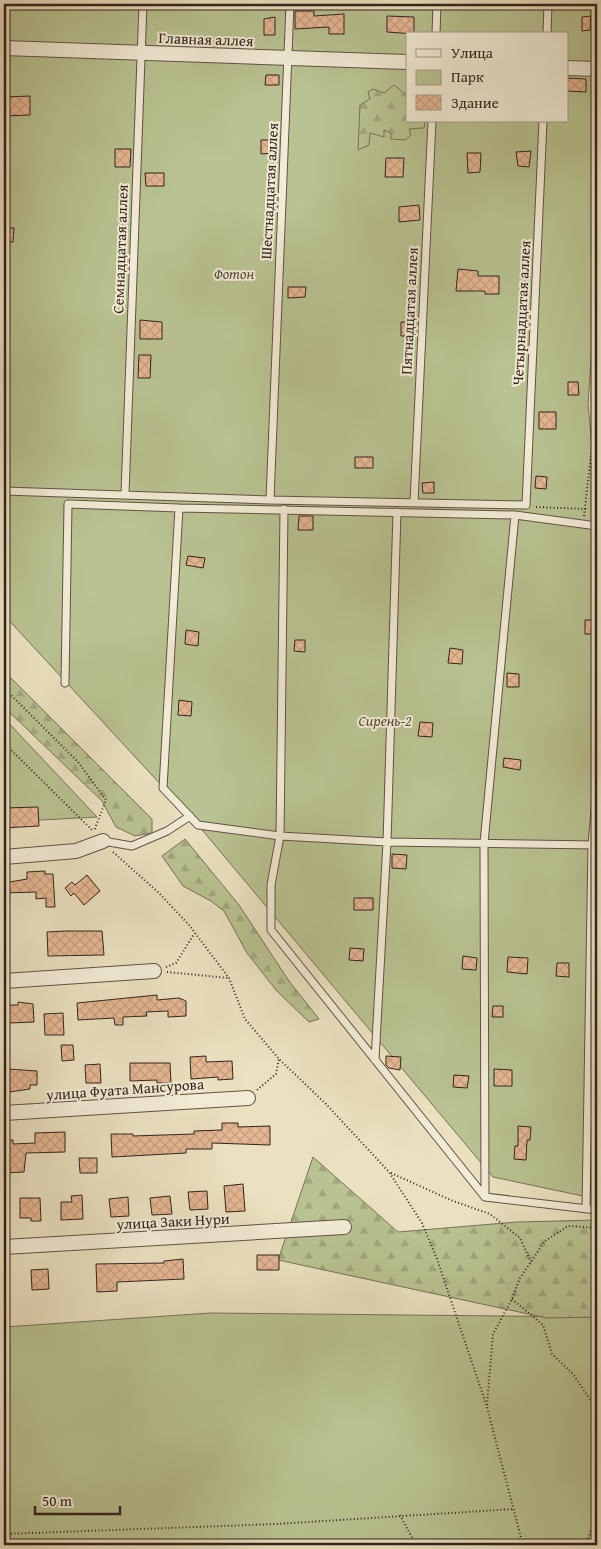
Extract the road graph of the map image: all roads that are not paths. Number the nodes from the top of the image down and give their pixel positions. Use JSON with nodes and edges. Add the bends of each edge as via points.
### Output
{"nodes":[{"id":1,"x":143,"y":4,"type":"edge"},
{"id":2,"x":290,"y":4,"type":"edge"},
{"id":3,"x":437,"y":4,"type":"edge"},
{"id":4,"x":548,"y":4,"type":"edge"},
{"id":5,"x":436,"y":32,"type":"edge"},
{"id":6,"x":547,"y":32,"type":"edge"},
{"id":7,"x":4,"y":48,"type":"edge"},
{"id":8,"x":141,"y":53,"type":"junction"},
{"id":9,"x":289,"y":59,"type":"junction"},
{"id":10,"x":406,"y":62,"type":"edge"},
{"id":11,"x":568,"y":68,"type":"edge"},
{"id":12,"x":597,"y":69,"type":"edge"},
{"id":13,"x":432,"y":122,"type":"edge"},
{"id":14,"x":543,"y":122,"type":"edge"},
{"id":15,"x":4,"y":491,"type":"edge"},
{"id":16,"x":124,"y":494,"type":"junction"},
{"id":17,"x":270,"y":500,"type":"junction"},
{"id":18,"x":414,"y":502,"type":"junction"},
{"id":19,"x":179,"y":508,"type":"junction"},
{"id":20,"x":284,"y":509,"type":"junction"},
{"id":21,"x":397,"y":512,"type":"junction"},
{"id":22,"x":515,"y":515,"type":"junction"},
{"id":23,"x":597,"y":526,"type":"edge"},
{"id":24,"x":65,"y":683,"type":"dead end"},
{"id":25,"x":597,"y":786,"type":"edge"},
{"id":26,"x":190,"y":816,"type":"junction"},
{"id":27,"x":98,"y":836,"type":"joint"},
{"id":28,"x":280,"y":836,"type":"junction"},
{"id":29,"x":387,"y":842,"type":"junction"},
{"id":30,"x":484,"y":843,"type":"junction"},
{"id":31,"x":595,"y":845,"type":"edge"},
{"id":32,"x":4,"y":857,"type":"edge"},
{"id":33,"x":154,"y":971,"type":"road end"},
{"id":34,"x":4,"y":981,"type":"edge"},
{"id":35,"x":375,"y":1060,"type":"junction"},
{"id":36,"x":248,"y":1098,"type":"road end"},
{"id":37,"x":4,"y":1113,"type":"edge"},
{"id":38,"x":485,"y":1197,"type":"junction"},
{"id":39,"x":586,"y":1209,"type":"junction"},
{"id":40,"x":597,"y":1210,"type":"edge"},
{"id":41,"x":344,"y":1227,"type":"dead end"},
{"id":42,"x":4,"y":1247,"type":"edge"}],
"edges":[{"from":1,"to":8,"type":"lane","name":"Семнадцатая аллея"},
{"from":2,"to":9,"type":"lane","name":"Шестнадцатая аллея"},
{"from":3,"to":5,"type":"lane"},
{"from":4,"to":6,"type":"lane"},
{"from":7,"to":8,"type":"street","name":"Главная аллея"},
{"from":8,"to":9,"type":"street","name":"Главная аллея"},
{"from":8,"to":16,"type":"lane","name":"Семнадцатая аллея"},
{"from":9,"to":10,"type":"street","name":"Главная аллея"},
{"from":9,"to":17,"type":"lane","name":"Шестнадцатая аллея"},
{"from":11,"to":12,"type":"street"},
{"from":13,"to":18,"type":"lane","name":"Пятнадцатая аллея"},
{"from":14,"to":18,"type":"lane","name":"Четырнадцатая аллея","via":[[526,506]]},
{"from":15,"to":16,"type":"lane"},
{"from":16,"to":17,"type":"lane"},
{"from":17,"to":18,"type":"lane"},
{"from":19,"to":20,"type":"lane"},
{"from":19,"to":24,"type":"lane","via":[[68,504]]},
{"from":19,"to":26,"type":"lane","via":[[162,788]]},
{"from":20,"to":21,"type":"lane"},
{"from":20,"to":28,"type":"lane"},
{"from":21,"to":22,"type":"lane"},
{"from":21,"to":29,"type":"lane"},
{"from":22,"to":23,"type":"lane"},
{"from":22,"to":30,"type":"lane"},
{"from":25,"to":31,"type":"lane"},
{"from":26,"to":27,"type":"lane","via":[[132,846]]},
{"from":26,"to":28,"type":"lane","via":[[198,825]]},
{"from":27,"to":32,"type":"street","via":[[76,851]]},
{"from":28,"to":29,"type":"lane"},
{"from":28,"to":35,"type":"lane","via":[[271,885],[271,930]]},
{"from":29,"to":30,"type":"lane"},
{"from":29,"to":35,"type":"lane"},
{"from":30,"to":31,"type":"lane"},
{"from":30,"to":38,"type":"lane"},
{"from":31,"to":39,"type":"lane"},
{"from":33,"to":34,"type":"street"},
{"from":35,"to":38,"type":"lane"},
{"from":36,"to":37,"type":"street","name":"улица Фуата Мансурова"},
{"from":38,"to":39,"type":"lane"},
{"from":39,"to":40,"type":"lane"},
{"from":41,"to":42,"type":"street","name":"улица Заки Нури"}]}
